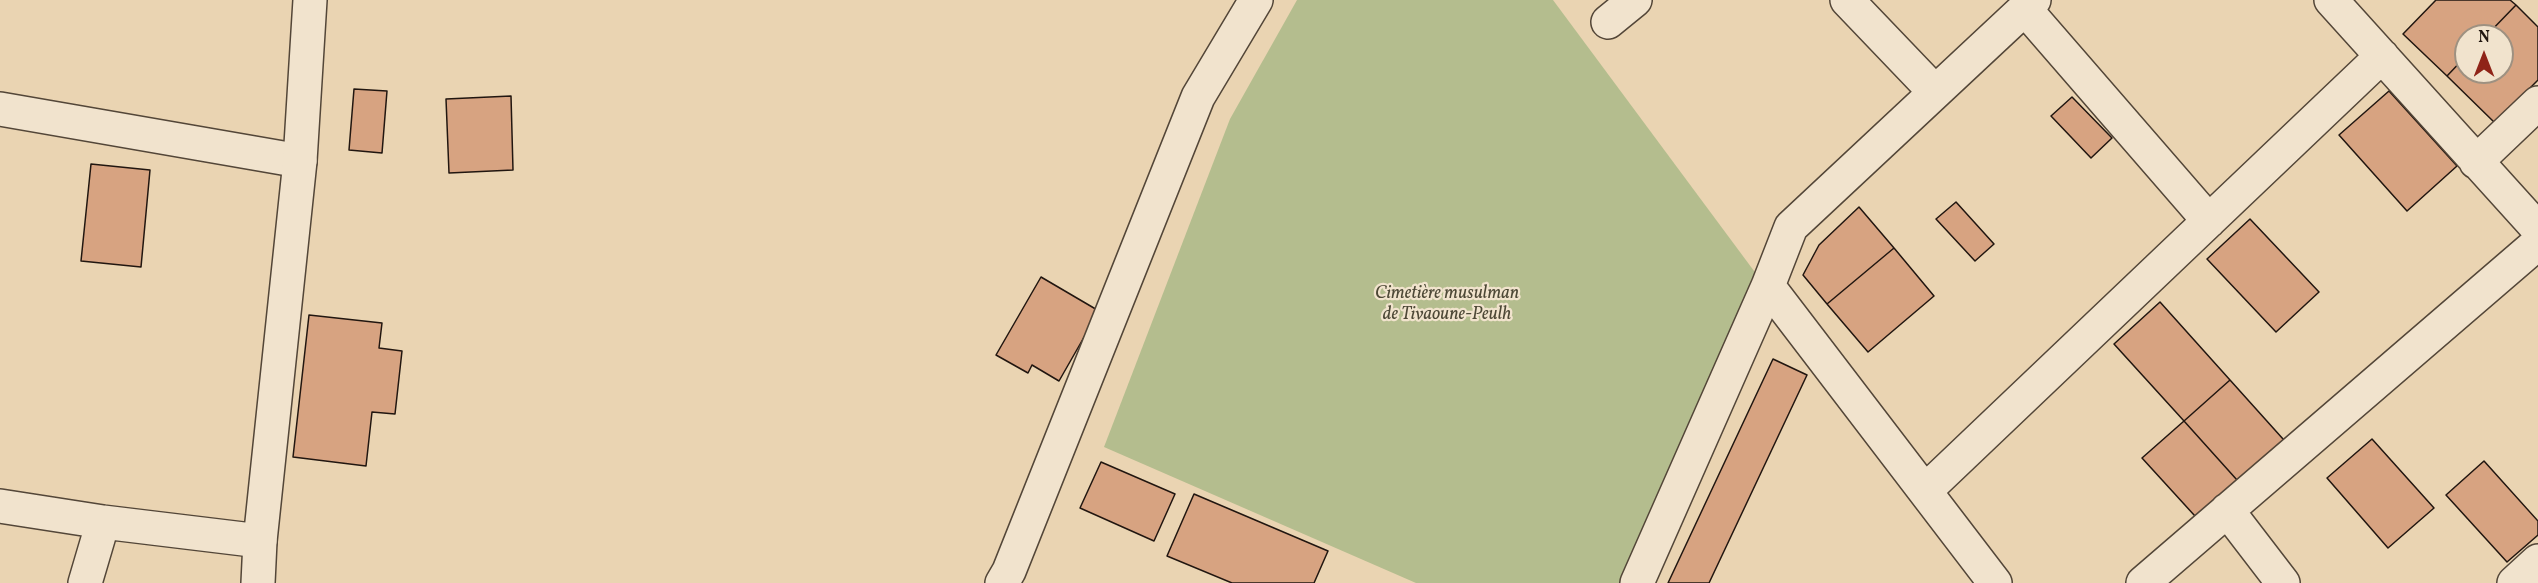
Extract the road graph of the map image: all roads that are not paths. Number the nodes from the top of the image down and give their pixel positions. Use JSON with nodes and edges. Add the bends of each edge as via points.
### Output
{"nodes":[{"id":1,"x":310,"y":0,"type":"edge"},
{"id":2,"x":1256,"y":0,"type":"edge"},
{"id":3,"x":1635,"y":0,"type":"edge"},
{"id":4,"x":1847,"y":0,"type":"edge"},
{"id":5,"x":2331,"y":0,"type":"edge"},
{"id":6,"x":2029,"y":4,"type":"edge"},
{"id":7,"x":1608,"y":22,"type":"dead end"},
{"id":8,"x":2382,"y":56,"type":"junction"},
{"id":9,"x":1935,"y":92,"type":"junction"},
{"id":10,"x":2538,"y":104,"type":"edge"},
{"id":11,"x":0,"y":109,"type":"edge"},
{"id":12,"x":300,"y":161,"type":"junction"},
{"id":13,"x":2476,"y":162,"type":"junction"},
{"id":14,"x":2209,"y":221,"type":"junction"},
{"id":15,"x":2538,"y":229,"type":"edge"},
{"id":16,"x":2538,"y":243,"type":"edge"},
{"id":17,"x":1768,"y":286,"type":"junction"},
{"id":18,"x":1924,"y":491,"type":"junction"},
{"id":19,"x":0,"y":506,"type":"edge"},
{"id":20,"x":2228,"y":510,"type":"junction"},
{"id":21,"x":103,"y":522,"type":"junction"},
{"id":22,"x":260,"y":541,"type":"junction"},
{"id":23,"x":2538,"y":561,"type":"edge"},
{"id":24,"x":85,"y":583,"type":"edge"},
{"id":25,"x":258,"y":583,"type":"edge"},
{"id":26,"x":1002,"y":583,"type":"edge"},
{"id":27,"x":1637,"y":583,"type":"edge"},
{"id":28,"x":1995,"y":583,"type":"edge"},
{"id":29,"x":2143,"y":583,"type":"edge"},
{"id":30,"x":2283,"y":583,"type":"edge"},
{"id":31,"x":2514,"y":583,"type":"edge"}],
"edges":[{"from":1,"to":12,"type":"street"},
{"from":2,"to":26,"type":"street","via":[[1197,97]]},
{"from":3,"to":7,"type":"street"},
{"from":4,"to":9,"type":"street"},
{"from":5,"to":8,"type":"street"},
{"from":6,"to":9,"type":"street"},
{"from":6,"to":14,"type":"street"},
{"from":8,"to":13,"type":"street"},
{"from":8,"to":14,"type":"street"},
{"from":9,"to":17,"type":"street","via":[[1791,227]]},
{"from":10,"to":13,"type":"street"},
{"from":11,"to":12,"type":"street"},
{"from":12,"to":22,"type":"street"},
{"from":13,"to":15,"type":"street"},
{"from":14,"to":18,"type":"street"},
{"from":16,"to":20,"type":"street"},
{"from":17,"to":18,"type":"street"},
{"from":17,"to":27,"type":"street"},
{"from":18,"to":28,"type":"street"},
{"from":19,"to":21,"type":"street"},
{"from":20,"to":29,"type":"street"},
{"from":20,"to":30,"type":"street"},
{"from":21,"to":22,"type":"street"},
{"from":21,"to":24,"type":"street"},
{"from":22,"to":25,"type":"street"},
{"from":23,"to":31,"type":"street"}]}
